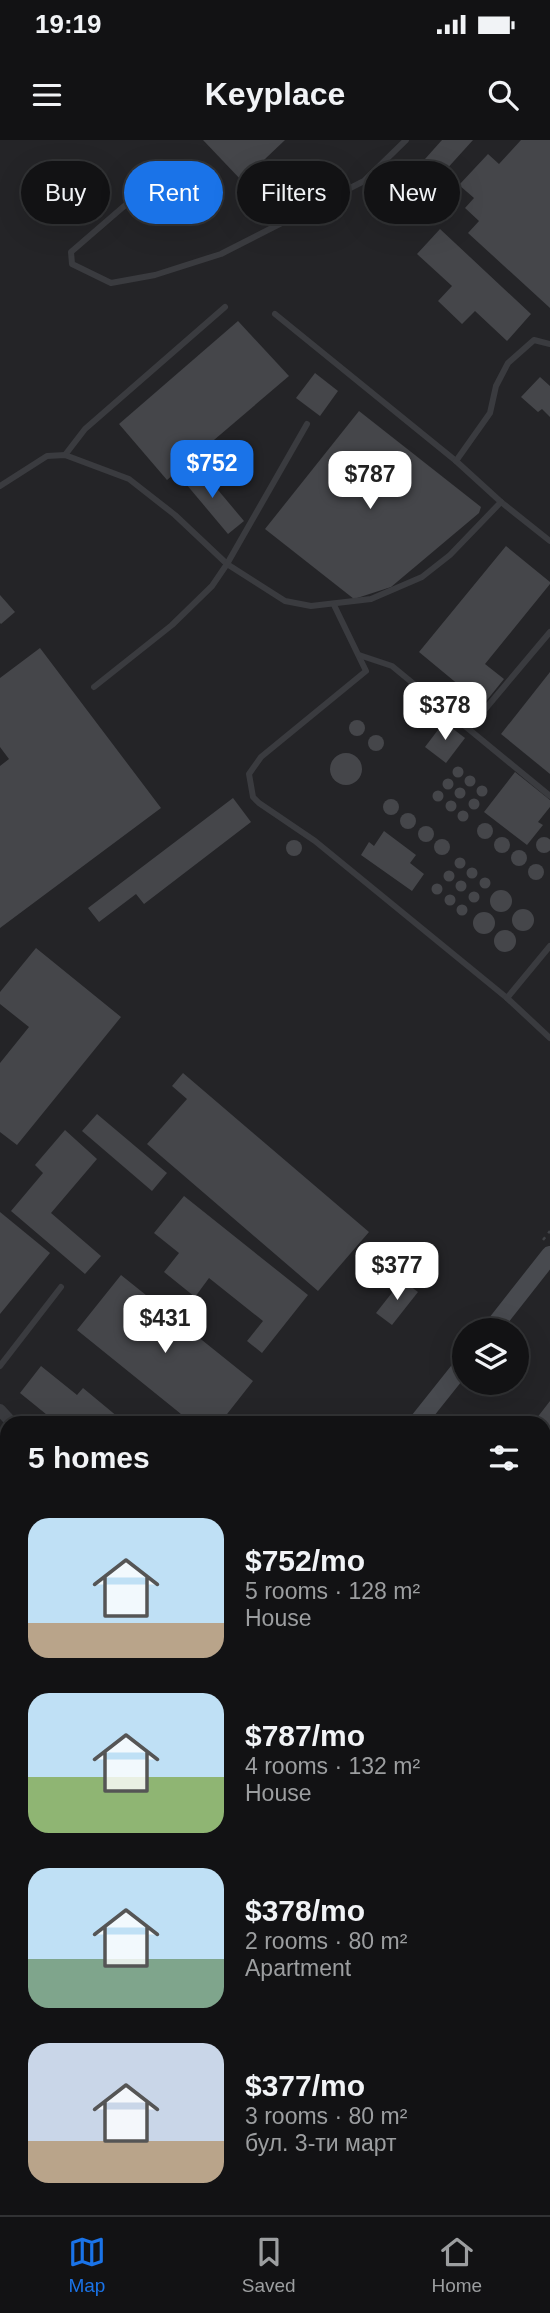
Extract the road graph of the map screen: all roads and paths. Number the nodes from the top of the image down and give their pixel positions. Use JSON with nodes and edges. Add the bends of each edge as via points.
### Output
{"nodes":[{"id":1,"x":406,"y":140,"type":"edge"},
{"id":2,"x":124,"y":206,"type":"edge"},
{"id":3,"x":225,"y":307,"type":"dead end"},
{"id":4,"x":275,"y":314,"type":"dead end"},
{"id":5,"x":550,"y":344,"type":"edge"},
{"id":6,"x":307,"y":424,"type":"dead end"},
{"id":7,"x":65,"y":455,"type":"junction"},
{"id":8,"x":456,"y":461,"type":"junction"},
{"id":9,"x":0,"y":486,"type":"edge"},
{"id":10,"x":501,"y":502,"type":"junction"},
{"id":11,"x":550,"y":541,"type":"edge"},
{"id":12,"x":227,"y":564,"type":"junction"},
{"id":13,"x":334,"y":605,"type":"junction"},
{"id":14,"x":550,"y":632,"type":"edge"},
{"id":15,"x":359,"y":655,"type":"junction"},
{"id":16,"x":94,"y":687,"type":"dead end"},
{"id":17,"x":481,"y":715,"type":"dead end"},
{"id":18,"x":550,"y":796,"type":"edge"},
{"id":19,"x":550,"y":946,"type":"edge"},
{"id":20,"x":507,"y":998,"type":"junction"},
{"id":21,"x":550,"y":1038,"type":"edge"},
{"id":22,"x":550,"y":1255,"type":"edge"},
{"id":23,"x":61,"y":1287,"type":"dead end"},
{"id":24,"x":500,"y":1318,"type":"edge"},
{"id":25,"x":0,"y":1366,"type":"edge"},
{"id":26,"x":452,"y":1379,"type":"edge"},
{"id":27,"x":423,"y":1416,"type":"edge"}],
"edges":[{"from":1,"to":2,"type":"lane","via":[[364,181],[221,254],[111,283],[72,264],[71,253]]},
{"from":3,"to":7,"type":"lane","via":[[85,429]]},
{"from":4,"to":8,"type":"lane"},
{"from":5,"to":8,"type":"lane","via":[[534,340],[508,363],[496,386],[490,413]]},
{"from":6,"to":12,"type":"lane"},
{"from":7,"to":9,"type":"lane","via":[[47,456]]},
{"from":7,"to":12,"type":"lane","via":[[129,479]]},
{"from":8,"to":10,"type":"lane"},
{"from":10,"to":11,"type":"lane"},
{"from":10,"to":13,"type":"lane","via":[[422,577],[372,599]]},
{"from":12,"to":13,"type":"lane","via":[[285,601]]},
{"from":12,"to":16,"type":"lane","via":[[212,586],[172,625]]},
{"from":13,"to":15,"type":"lane"},
{"from":14,"to":17,"type":"lane"},
{"from":15,"to":18,"type":"lane","via":[[392,666]]},
{"from":15,"to":20,"type":"lane","via":[[366,671],[261,758],[249,774],[253,796]]},
{"from":19,"to":20,"type":"lane"},
{"from":20,"to":21,"type":"lane"},
{"from":22,"to":24,"type":"main road"},
{"from":23,"to":25,"type":"lane"},
{"from":26,"to":27,"type":"main road"}]}
